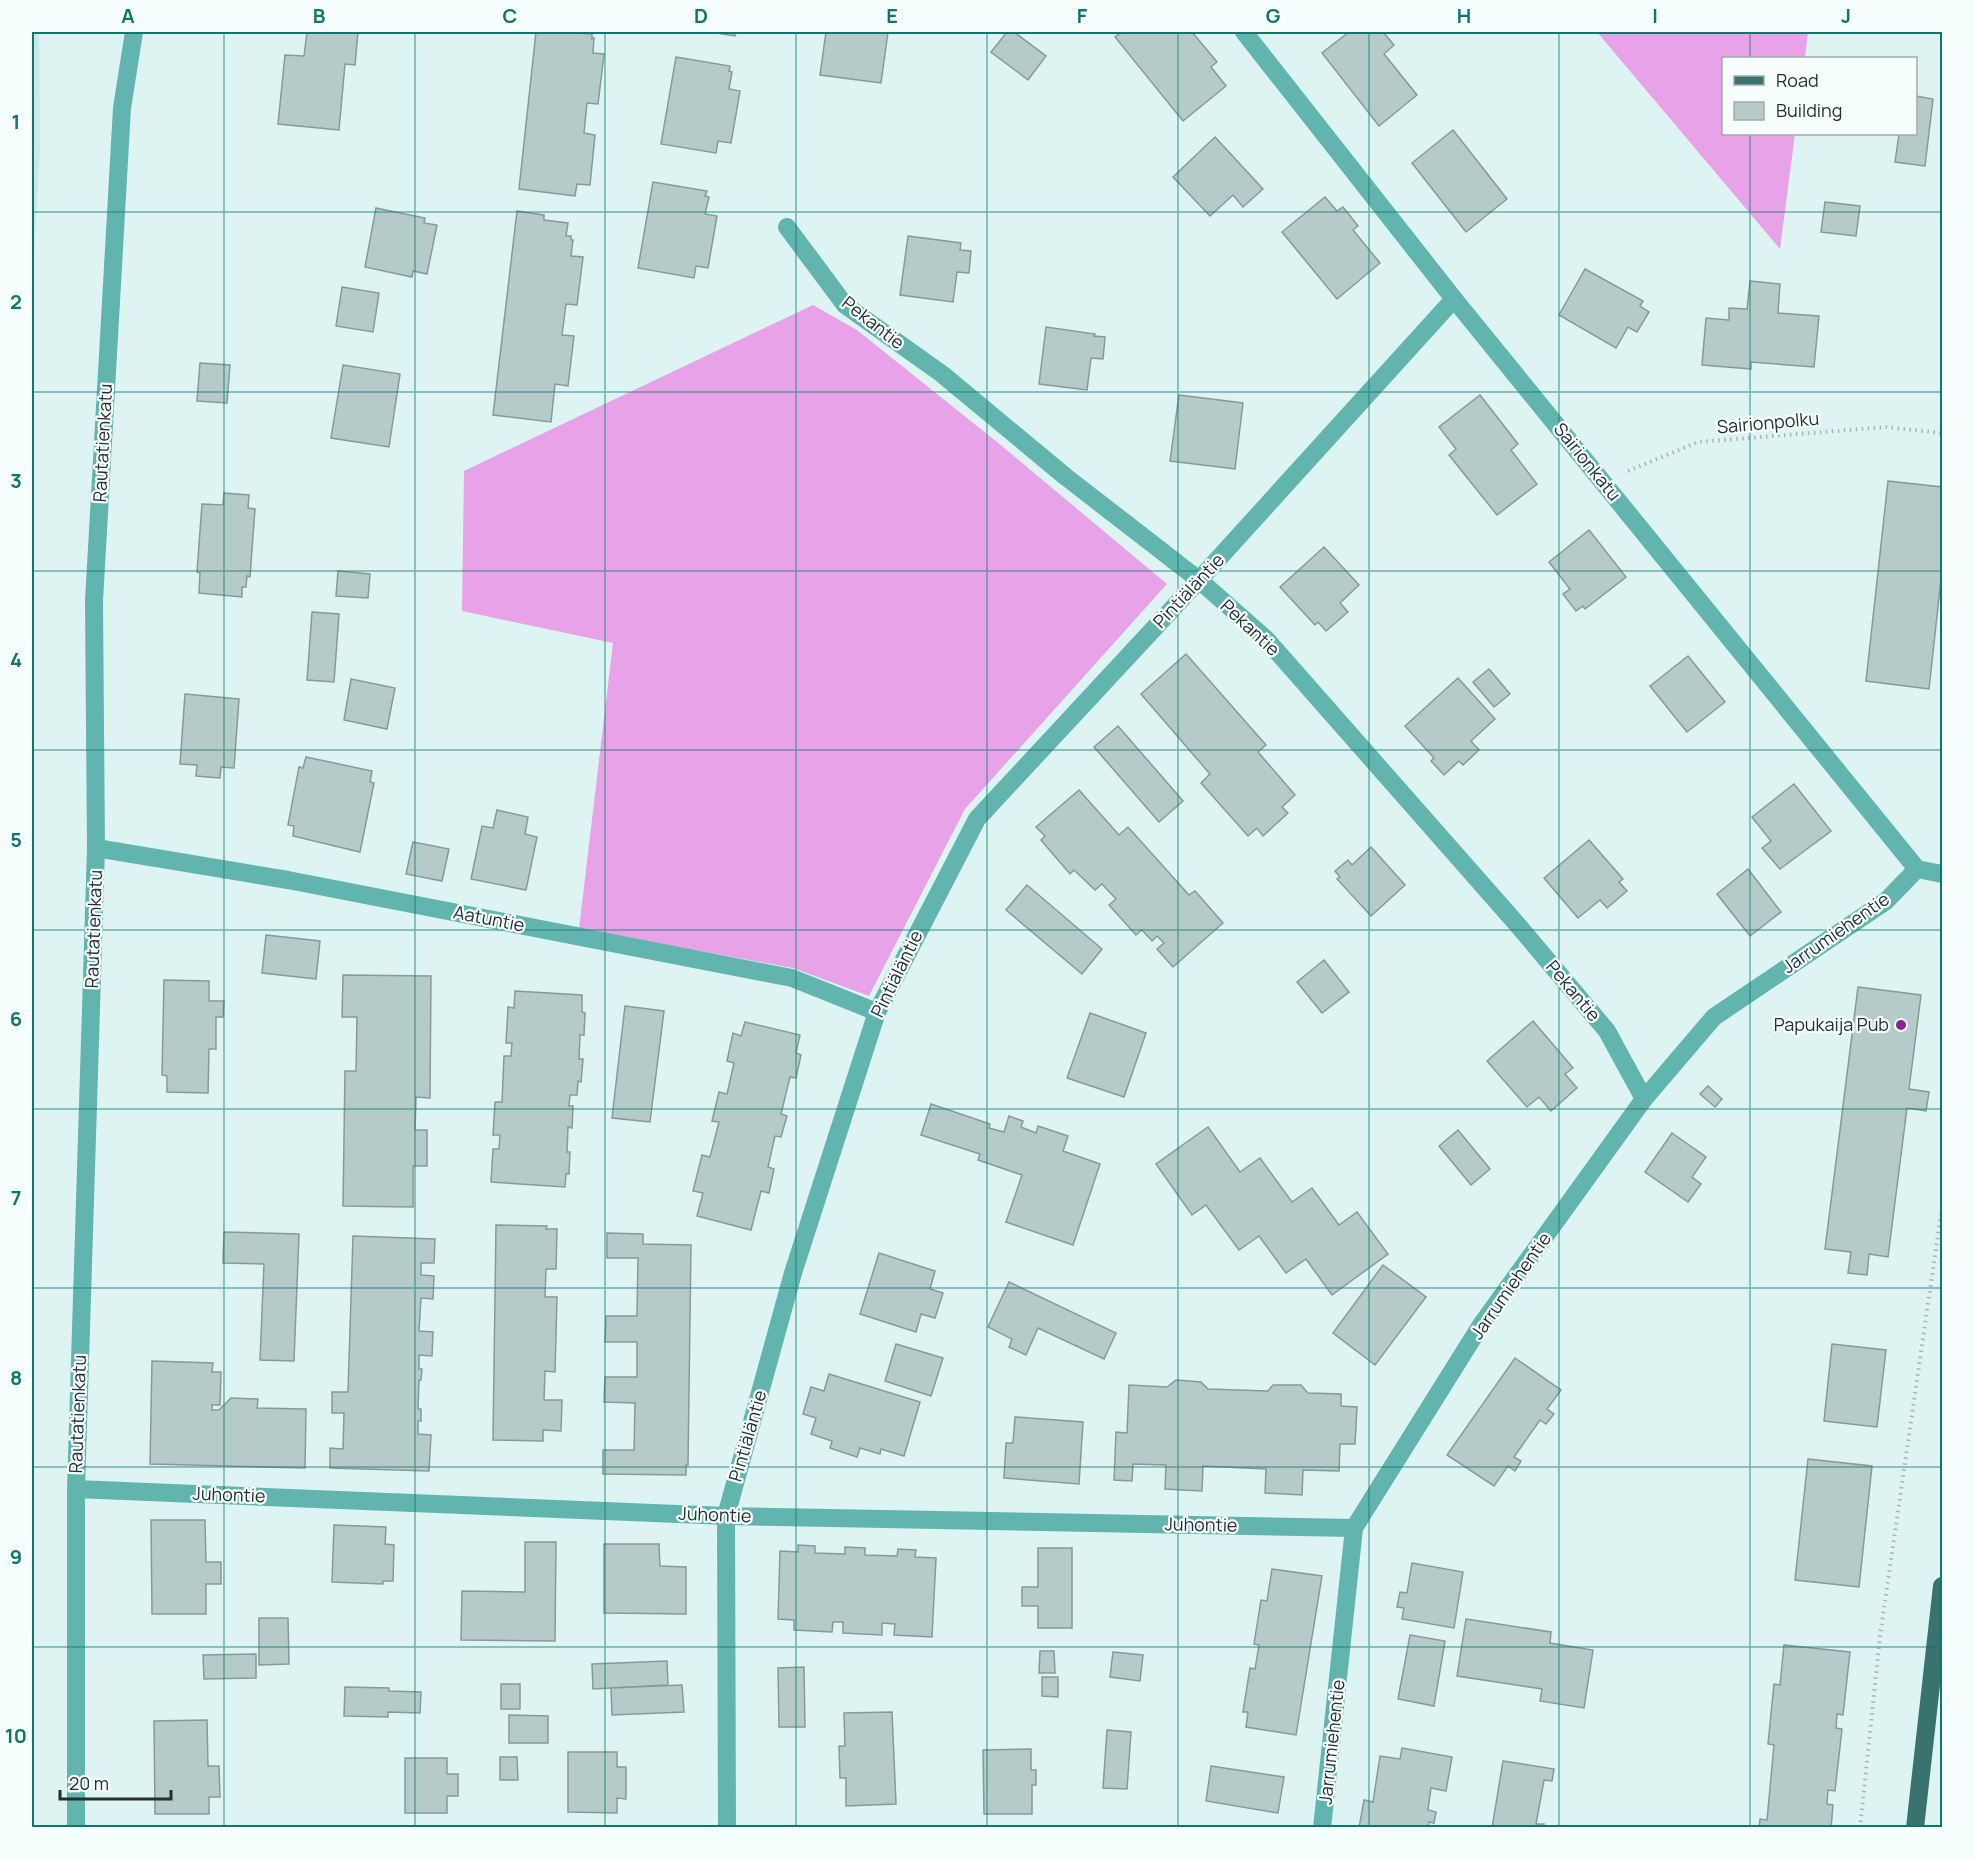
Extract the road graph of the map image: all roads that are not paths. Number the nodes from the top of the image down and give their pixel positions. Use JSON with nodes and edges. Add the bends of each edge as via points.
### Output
{"nodes":[{"id":1,"x":134,"y":32,"type":"edge"},
{"id":2,"x":1244,"y":32,"type":"edge"},
{"id":3,"x":787,"y":227,"type":"dead end"},
{"id":4,"x":1454,"y":299,"type":"junction"},
{"id":5,"x":1198,"y":580,"type":"junction"},
{"id":6,"x":96,"y":848,"type":"junction"},
{"id":7,"x":1917,"y":869,"type":"junction"},
{"id":8,"x":1942,"y":874,"type":"edge"},
{"id":9,"x":877,"y":1012,"type":"junction"},
{"id":10,"x":1644,"y":1099,"type":"junction"},
{"id":11,"x":76,"y":1489,"type":"junction"},
{"id":12,"x":726,"y":1516,"type":"junction"},
{"id":13,"x":1354,"y":1528,"type":"junction"},
{"id":14,"x":1942,"y":1586,"type":"edge"},
{"id":15,"x":76,"y":1827,"type":"edge"},
{"id":16,"x":727,"y":1827,"type":"edge"},
{"id":17,"x":1322,"y":1827,"type":"edge"},
{"id":18,"x":1915,"y":1827,"type":"edge"}],
"edges":[{"from":1,"to":6,"type":"street","name":"Rautatienkatu","via":[[122,108],[94,601]]},
{"from":2,"to":4,"type":"street","name":"Sairionkatu"},
{"from":3,"to":5,"type":"street","name":"Pekantie","via":[[845,305],[942,374]]},
{"from":4,"to":5,"type":"street","name":"Pintiäläntie"},
{"from":4,"to":7,"type":"street","name":"Sairionkatu"},
{"from":5,"to":9,"type":"street","name":"Pintiäläntie","via":[[977,819]]},
{"from":5,"to":10,"type":"street","name":"Pekantie","via":[[1266,639],[1516,923],[1607,1031]]},
{"from":6,"to":9,"type":"street","name":"Aatuntie","via":[[288,880],[792,978]]},
{"from":6,"to":11,"type":"street","name":"Rautatienkatu"},
{"from":7,"to":8,"type":"street"},
{"from":7,"to":10,"type":"street","name":"Jarrumiehentie","via":[[1886,901],[1714,1017]]},
{"from":9,"to":12,"type":"street","name":"Pintiäläntie","via":[[793,1273]]},
{"from":10,"to":13,"type":"street","name":"Jarrumiehentie","via":[[1481,1325]]},
{"from":11,"to":12,"type":"street","name":"Juhontie"},
{"from":11,"to":15,"type":"street","name":"Rautatienkatu"},
{"from":12,"to":13,"type":"street","name":"Juhontie"},
{"from":12,"to":16,"type":"street","name":"Pintiäläntie"},
{"from":13,"to":17,"type":"street","name":"Jarrumiehentie"},
{"from":14,"to":18,"type":"main road"}]}
